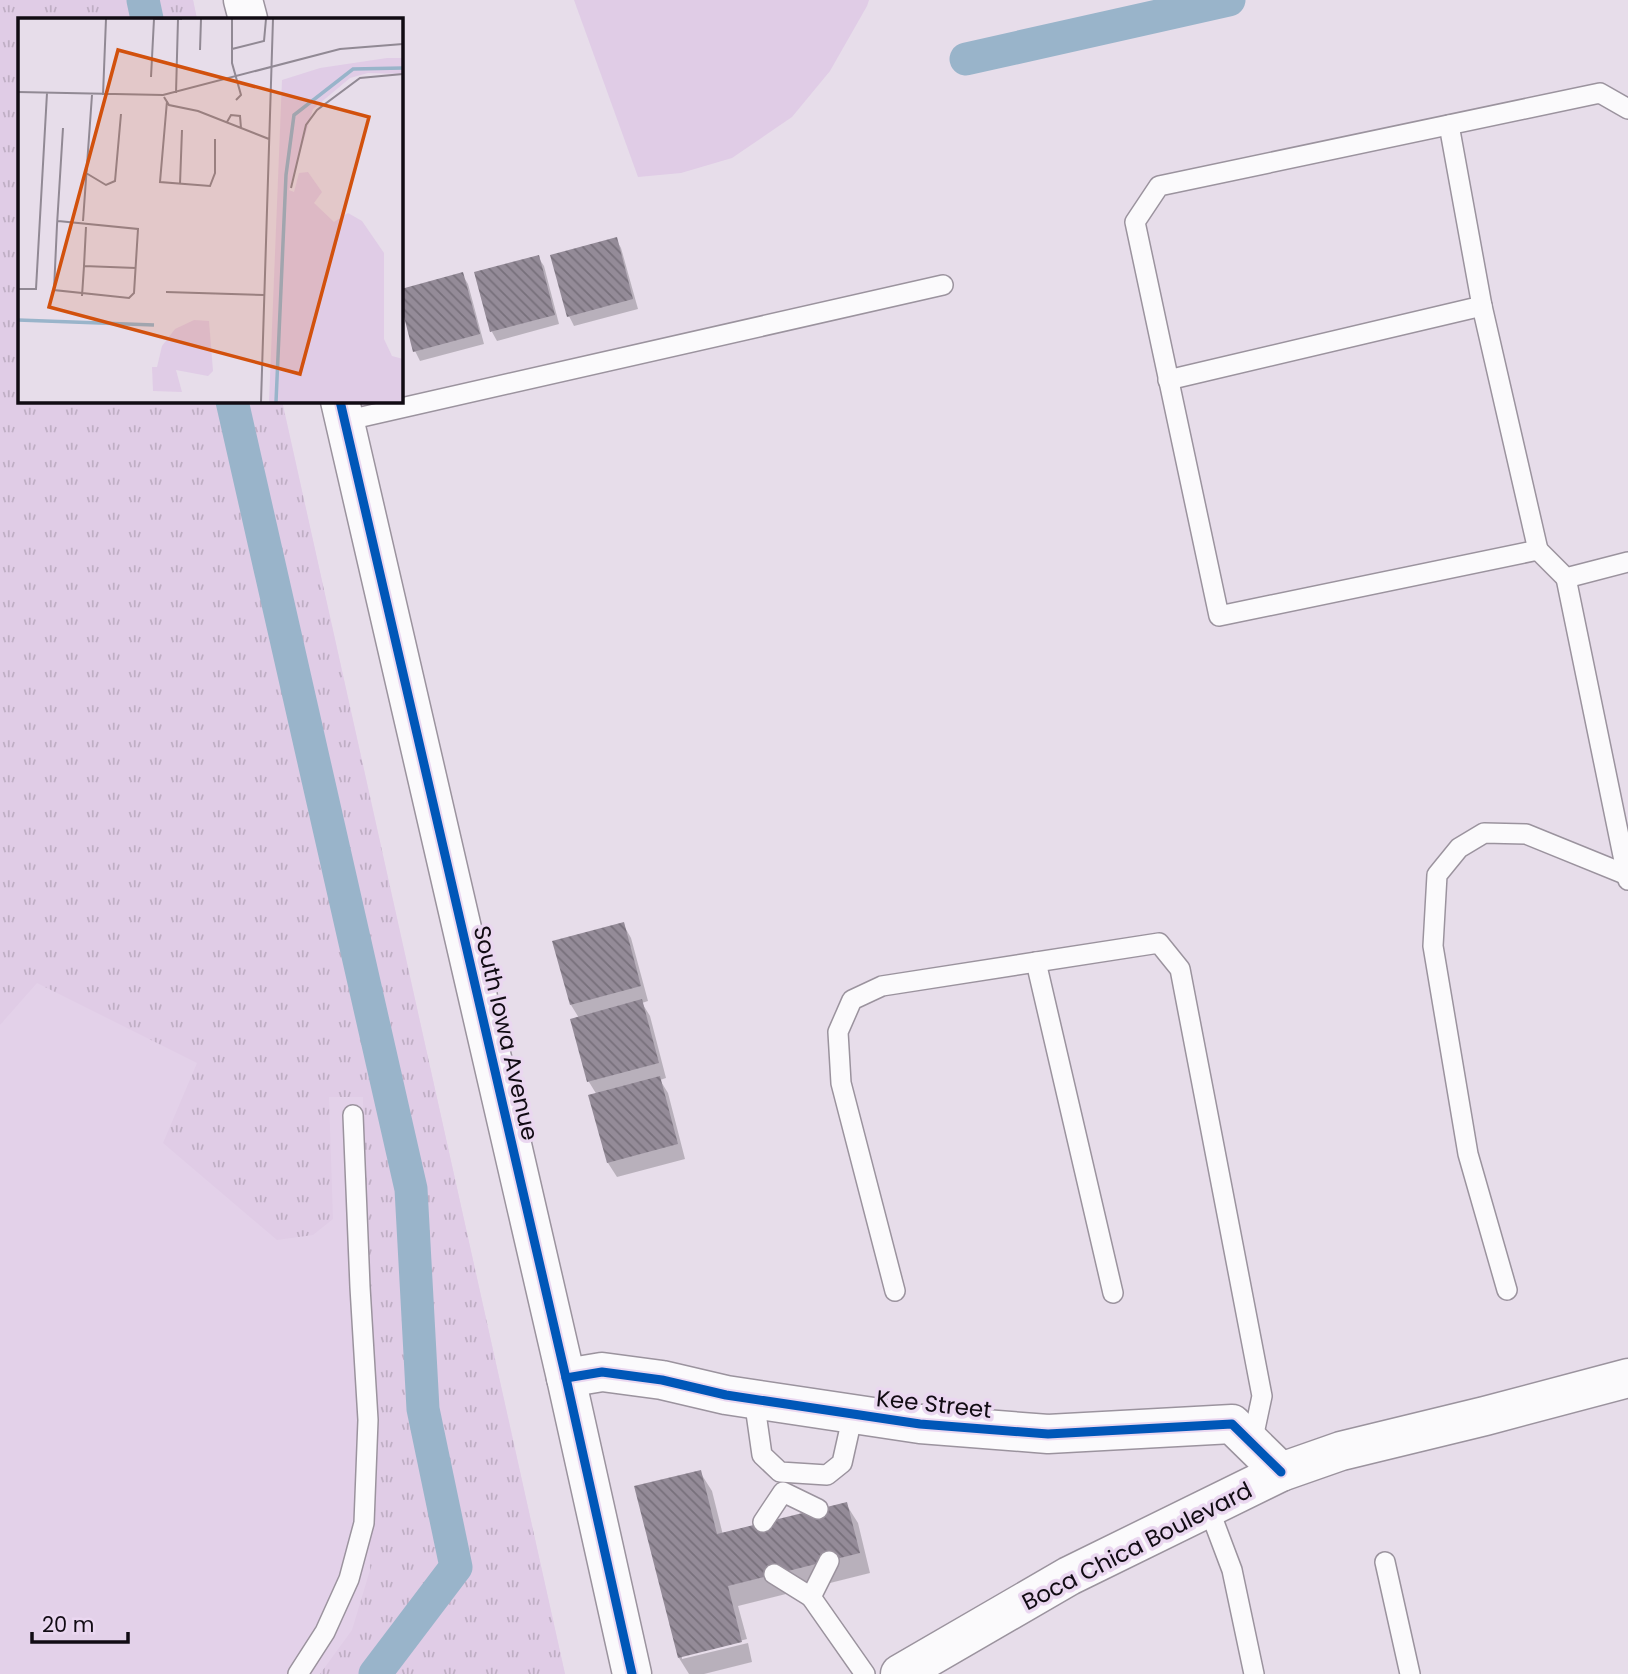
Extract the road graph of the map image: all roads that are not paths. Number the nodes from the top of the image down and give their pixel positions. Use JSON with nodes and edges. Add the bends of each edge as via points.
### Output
{"nodes":[{"id":1,"x":243,"y":0,"type":"edge"},
{"id":2,"x":248,"y":18,"type":"edge"},
{"id":3,"x":1628,"y":109,"type":"edge"},
{"id":4,"x":1449,"y":125,"type":"junction"},
{"id":5,"x":943,"y":285,"type":"dead end"},
{"id":6,"x":1482,"y":306,"type":"junction"},
{"id":7,"x":1168,"y":380,"type":"junction"},
{"id":8,"x":402,"y":398,"type":"edge"},
{"id":9,"x":385,"y":402,"type":"edge"},
{"id":10,"x":342,"y":411,"type":"edge"},
{"id":11,"x":1538,"y":550,"type":"junction"},
{"id":12,"x":1628,"y":562,"type":"edge"},
{"id":13,"x":1566,"y":578,"type":"junction"},
{"id":14,"x":1628,"y":878,"type":"edge"},
{"id":15,"x":1036,"y":962,"type":"junction"},
{"id":16,"x":353,"y":1115,"type":"dead end"},
{"id":17,"x":1507,"y":1290,"type":"dead end"},
{"id":18,"x":895,"y":1291,"type":"dead end"},
{"id":19,"x":1113,"y":1293,"type":"dead end"},
{"id":20,"x":566,"y":1378,"type":"junction"},
{"id":21,"x":1628,"y":1378,"type":"edge"},
{"id":22,"x":754,"y":1399,"type":"junction"},
{"id":23,"x":853,"y":1414,"type":"junction"},
{"id":24,"x":1252,"y":1443,"type":"junction"},
{"id":25,"x":780,"y":1472,"type":"junction"},
{"id":26,"x":1281,"y":1472,"type":"junction"},
{"id":27,"x":783,"y":1492,"type":"junction"},
{"id":28,"x":818,"y":1509,"type":"dead end"},
{"id":29,"x":1209,"y":1509,"type":"junction"},
{"id":30,"x":764,"y":1522,"type":"dead end"},
{"id":31,"x":830,"y":1561,"type":"dead end"},
{"id":32,"x":1385,"y":1562,"type":"dead end"},
{"id":33,"x":774,"y":1574,"type":"dead end"},
{"id":34,"x":811,"y":1597,"type":"junction"},
{"id":35,"x":298,"y":1674,"type":"edge"},
{"id":36,"x":632,"y":1674,"type":"edge"},
{"id":37,"x":865,"y":1674,"type":"edge"},
{"id":38,"x":900,"y":1674,"type":"edge"},
{"id":39,"x":1254,"y":1674,"type":"edge"},
{"id":40,"x":1410,"y":1674,"type":"edge"}],
"edges":[{"from":1,"to":2,"type":"street"},
{"from":3,"to":4,"type":"lane","via":[[1600,93]]},
{"from":4,"to":6,"type":"lane"},
{"from":4,"to":7,"type":"lane","via":[[1159,186],[1135,222]]},
{"from":5,"to":8,"type":"lane"},
{"from":6,"to":7,"type":"lane"},
{"from":6,"to":11,"type":"lane"},
{"from":7,"to":11,"type":"lane","via":[[1219,616]]},
{"from":9,"to":10,"type":"lane"},
{"from":10,"to":20,"type":"street","name":"South Iowa Avenue"},
{"from":11,"to":13,"type":"lane"},
{"from":12,"to":13,"type":"lane"},
{"from":13,"to":14,"type":"lane"},
{"from":14,"to":17,"type":"lane","via":[[1526,834],[1484,833],[1459,848],[1437,875],[1433,946],[1468,1154]]},
{"from":15,"to":18,"type":"lane","via":[[882,986],[852,1000],[838,1032],[841,1083]]},
{"from":15,"to":19,"type":"lane"},
{"from":15,"to":24,"type":"lane","via":[[1158,943],[1180,969],[1262,1396]]},
{"from":16,"to":35,"type":"lane","via":[[368,1420],[364,1523],[349,1579],[325,1632]]},
{"from":20,"to":22,"type":"street","name":"Kee Street","via":[[602,1372]]},
{"from":20,"to":36,"type":"street","name":"South Iowa Avenue"},
{"from":21,"to":26,"type":"street","name":"Boca Chica Boulevard","via":[[1341,1451]]},
{"from":22,"to":23,"type":"street","name":"Kee Street"},
{"from":22,"to":25,"type":"lane","via":[[762,1455]]},
{"from":23,"to":24,"type":"street","name":"Kee Street","via":[[1048,1434],[1232,1424]]},
{"from":23,"to":25,"type":"lane","via":[[842,1464],[827,1475]]},
{"from":24,"to":26,"type":"street","name":"Kee Street"},
{"from":25,"to":27,"type":"lane"},
{"from":26,"to":29,"type":"street","name":"Boca Chica Boulevard"},
{"from":27,"to":28,"type":"lane"},
{"from":27,"to":30,"type":"lane"},
{"from":29,"to":38,"type":"street","name":"Boca Chica Boulevard","via":[[1069,1576]]},
{"from":29,"to":39,"type":"lane","via":[[1232,1570]]},
{"from":31,"to":34,"type":"lane"},
{"from":32,"to":40,"type":"lane"},
{"from":33,"to":34,"type":"lane"},
{"from":34,"to":37,"type":"lane"}]}
